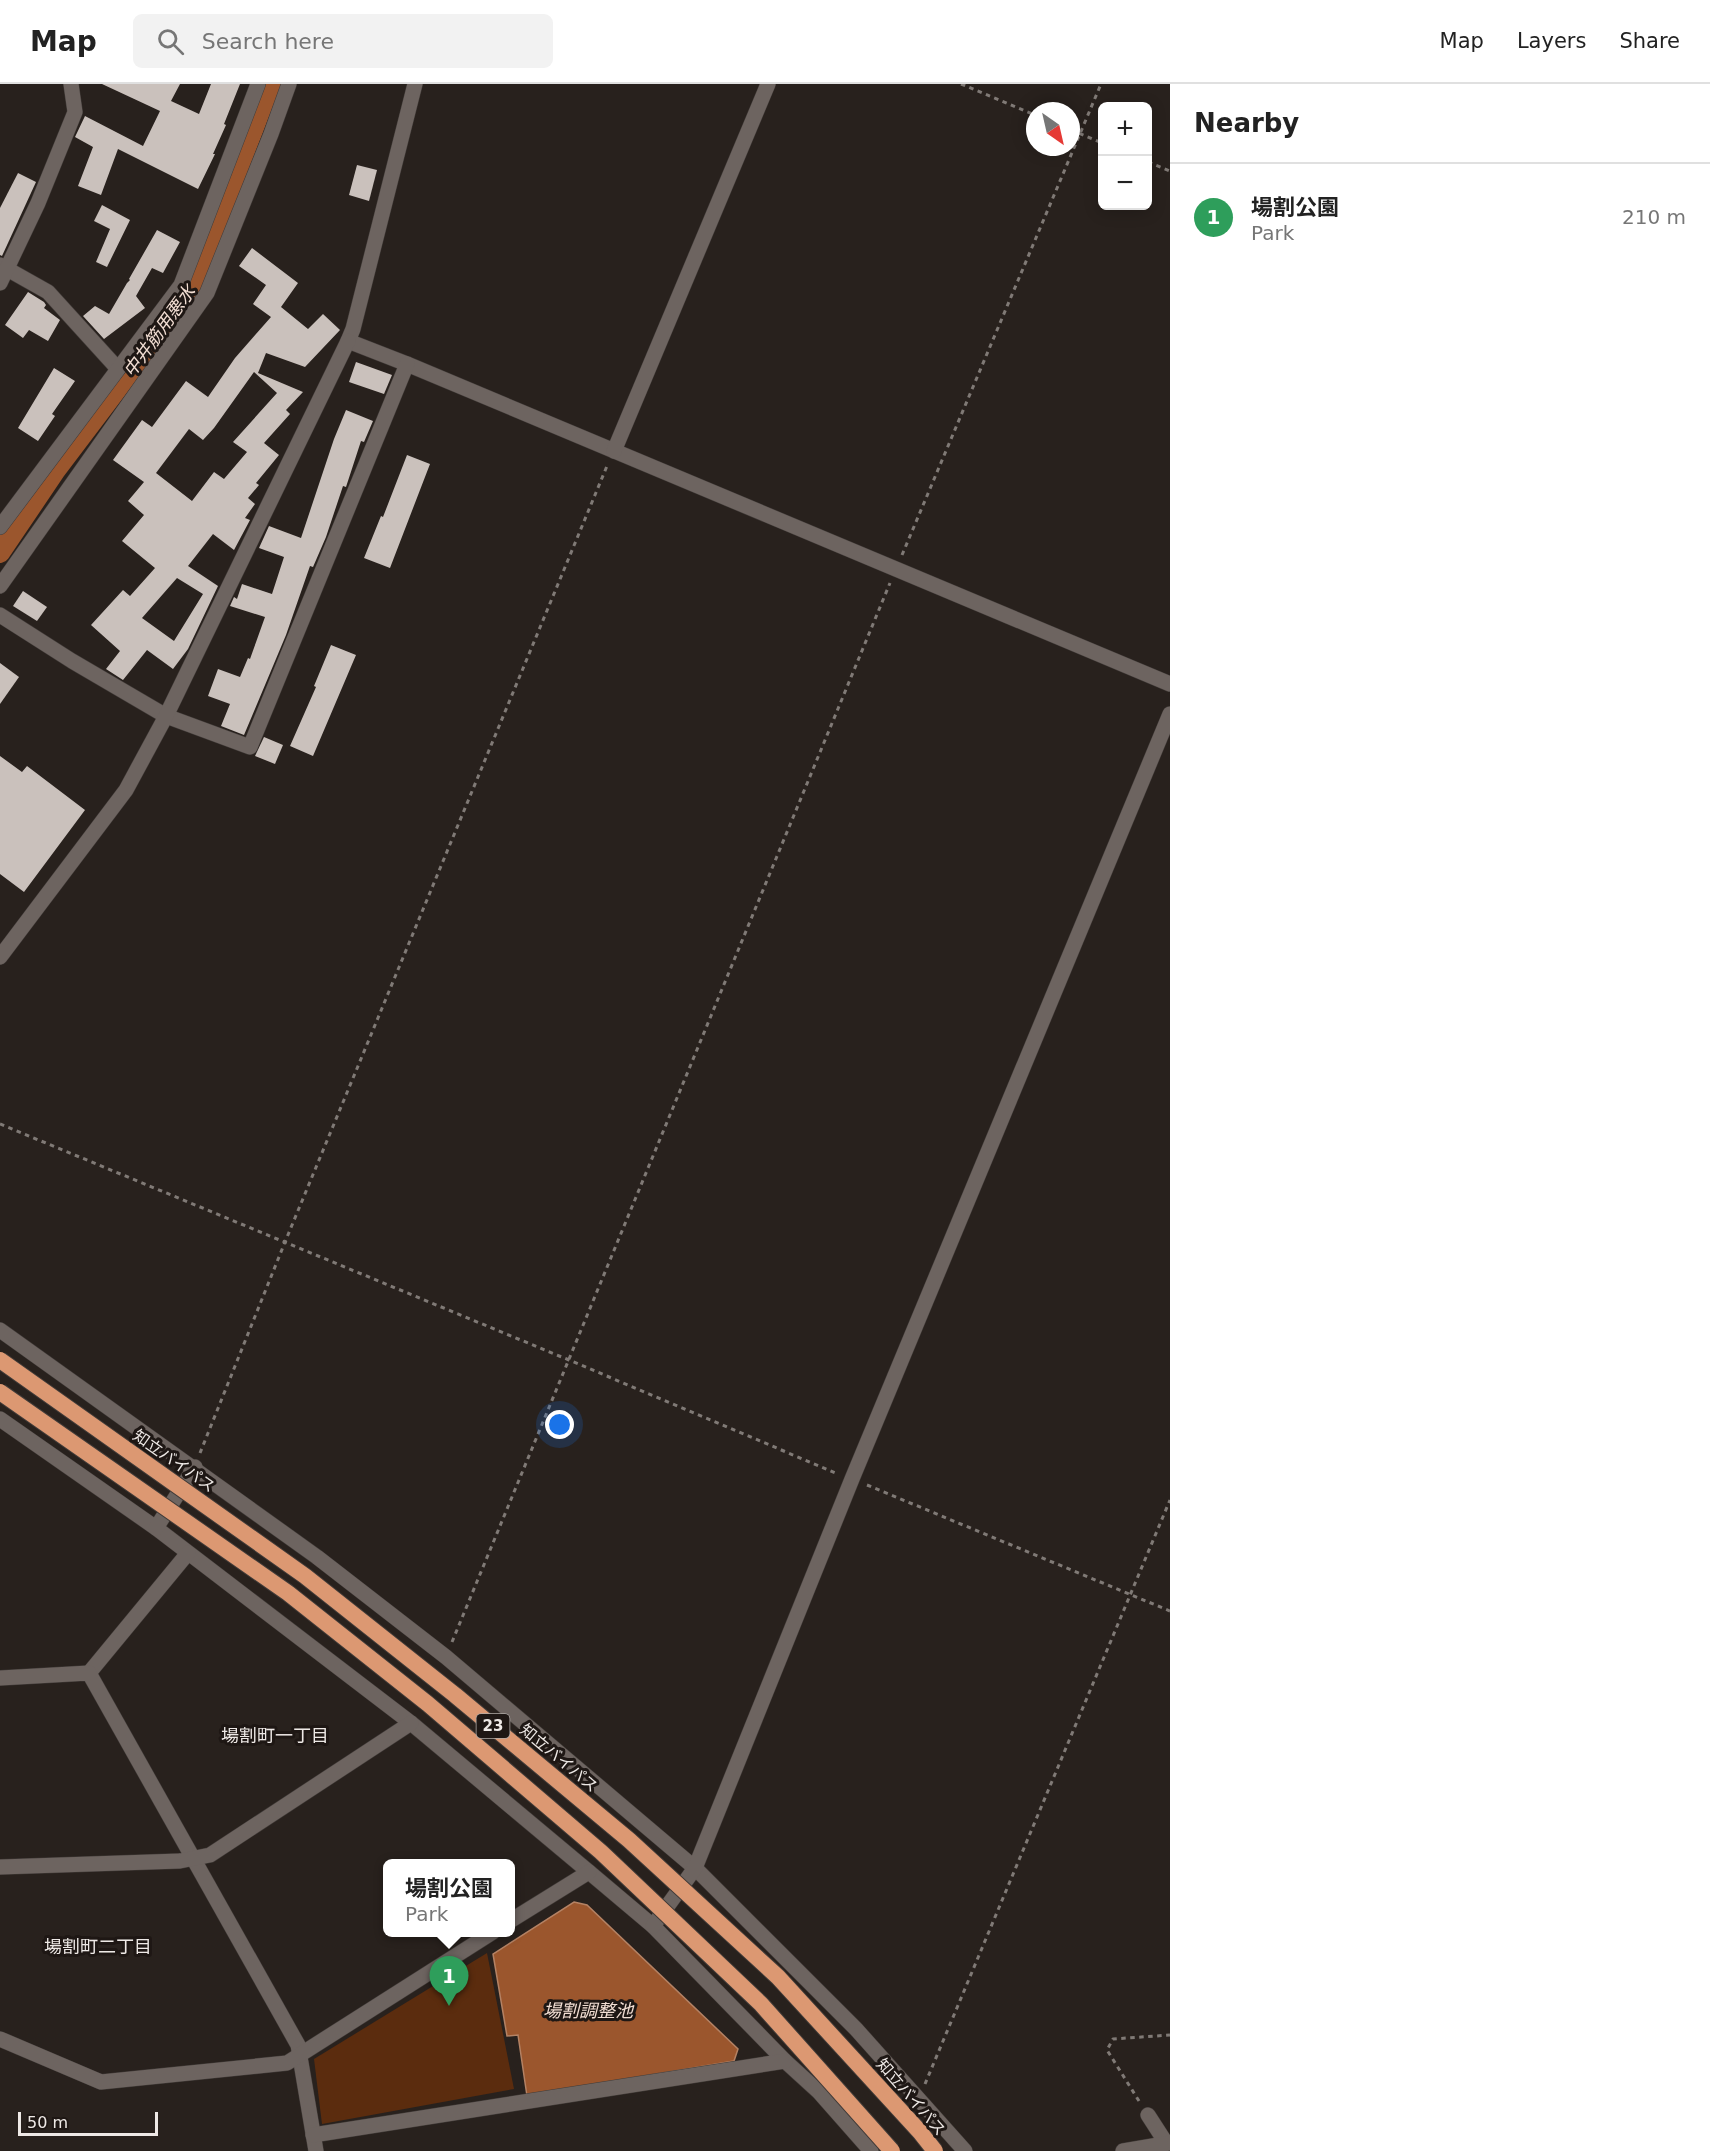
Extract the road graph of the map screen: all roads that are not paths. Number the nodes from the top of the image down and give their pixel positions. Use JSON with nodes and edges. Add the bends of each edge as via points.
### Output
{"nodes":[{"id":1,"x":71,"y":84,"type":"edge"},
{"id":2,"x":258,"y":84,"type":"edge"},
{"id":3,"x":289,"y":84,"type":"edge"},
{"id":4,"x":415,"y":84,"type":"edge"},
{"id":5,"x":768,"y":84,"type":"edge"},
{"id":6,"x":2,"y":272,"type":"edge"},
{"id":7,"x":348,"y":341,"type":"junction"},
{"id":8,"x":407,"y":364,"type":"junction"},
{"id":9,"x":118,"y":369,"type":"junction"},
{"id":10,"x":614,"y":451,"type":"junction"},
{"id":11,"x":0,"y":525,"type":"edge"},
{"id":12,"x":0,"y":586,"type":"edge"},
{"id":13,"x":0,"y":615,"type":"edge"},
{"id":14,"x":1170,"y":684,"type":"edge"},
{"id":15,"x":1170,"y":714,"type":"edge"},
{"id":16,"x":166,"y":716,"type":"junction"},
{"id":17,"x":0,"y":957,"type":"edge"},
{"id":18,"x":0,"y":1330,"type":"edge"},
{"id":19,"x":0,"y":1360,"type":"edge"},
{"id":20,"x":0,"y":1392,"type":"edge"},
{"id":21,"x":0,"y":1419,"type":"edge"},
{"id":22,"x":195,"y":1467,"type":"junction"},
{"id":23,"x":156,"y":1528,"type":"junction"},
{"id":24,"x":188,"y":1553,"type":"junction"},
{"id":25,"x":89,"y":1673,"type":"junction"},
{"id":26,"x":0,"y":1678,"type":"edge"},
{"id":27,"x":411,"y":1723,"type":"junction"},
{"id":28,"x":193,"y":1859,"type":"junction"},
{"id":29,"x":0,"y":1867,"type":"edge"},
{"id":30,"x":695,"y":1868,"type":"junction"},
{"id":31,"x":589,"y":1872,"type":"junction"},
{"id":32,"x":515,"y":1918,"type":"edge"},
{"id":33,"x":653,"y":1926,"type":"junction"},
{"id":34,"x":485,"y":1937,"type":"edge"},
{"id":35,"x":0,"y":2039,"type":"edge"},
{"id":36,"x":300,"y":2055,"type":"junction"},
{"id":37,"x":785,"y":2061,"type":"junction"},
{"id":38,"x":1148,"y":2115,"type":"road end"},
{"id":39,"x":313,"y":2135,"type":"junction"},
{"id":40,"x":1168,"y":2143,"type":"edge"},
{"id":41,"x":316,"y":2151,"type":"edge"},
{"id":42,"x":871,"y":2151,"type":"edge"},
{"id":43,"x":892,"y":2151,"type":"edge"},
{"id":44,"x":934,"y":2151,"type":"edge"},
{"id":45,"x":965,"y":2151,"type":"edge"},
{"id":46,"x":1123,"y":2151,"type":"edge"}],
"edges":[{"from":1,"to":6,"type":"street","via":[[75,112],[38,203]]},
{"from":2,"to":9,"type":"street","via":[[181,285]]},
{"from":3,"to":12,"type":"street","via":[[207,293]]},
{"from":4,"to":7,"type":"street"},
{"from":5,"to":10,"type":"street"},
{"from":6,"to":9,"type":"street","via":[[48,292]]},
{"from":7,"to":8,"type":"street"},
{"from":7,"to":16,"type":"street"},
{"from":8,"to":10,"type":"street"},
{"from":8,"to":16,"type":"street","via":[[250,747]]},
{"from":9,"to":11,"type":"street"},
{"from":10,"to":14,"type":"street"},
{"from":13,"to":16,"type":"street"},
{"from":15,"to":30,"type":"street"},
{"from":16,"to":17,"type":"street","via":[[126,790]]},
{"from":18,"to":22,"type":"street"},
{"from":19,"to":44,"type":"highway","name":"知立バイパス","number":"23","bridge":true,"via":[[305,1576],[620,1832],[778,1977]]},
{"from":20,"to":43,"type":"highway","number":"23","bridge":true,"via":[[288,1593],[428,1704],[601,1852],[761,2004]]},
{"from":21,"to":23,"type":"street"},
{"from":22,"to":23,"type":"street"},
{"from":22,"to":30,"type":"street","via":[[446,1657]]},
{"from":23,"to":24,"type":"street"},
{"from":24,"to":25,"type":"street"},
{"from":24,"to":27,"type":"street"},
{"from":25,"to":26,"type":"street"},
{"from":25,"to":28,"type":"street"},
{"from":27,"to":28,"type":"street","via":[[210,1855]]},
{"from":27,"to":31,"type":"street"},
{"from":28,"to":29,"type":"street"},
{"from":28,"to":36,"type":"street","via":[[298,2045]]},
{"from":30,"to":33,"type":"street"},
{"from":30,"to":45,"type":"street","via":[[920,2092]]},
{"from":31,"to":32,"type":"street"},
{"from":31,"to":33,"type":"street"},
{"from":33,"to":37,"type":"street"},
{"from":34,"to":36,"type":"street"},
{"from":35,"to":36,"type":"street","via":[[100,2082],[287,2063]]},
{"from":36,"to":39,"type":"street"},
{"from":37,"to":39,"type":"street"},
{"from":37,"to":42,"type":"street","via":[[819,2092]]},
{"from":38,"to":40,"type":"street"},
{"from":39,"to":41,"type":"street"},
{"from":40,"to":46,"type":"street"}]}
